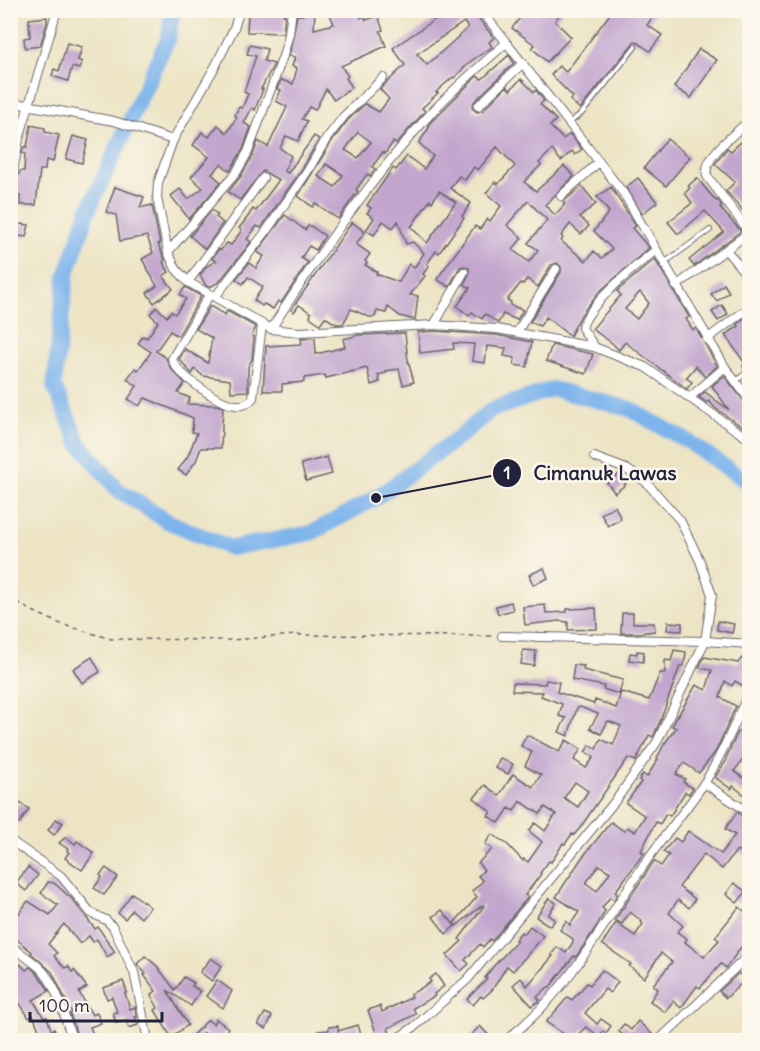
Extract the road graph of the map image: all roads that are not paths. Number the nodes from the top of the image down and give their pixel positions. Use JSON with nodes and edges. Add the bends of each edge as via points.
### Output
{"nodes":[{"id":1,"x":57,"y":10,"type":"edge"},
{"id":2,"x":240,"y":10,"type":"edge"},
{"id":3,"x":292,"y":10,"type":"edge"},
{"id":4,"x":481,"y":10,"type":"edge"},
{"id":5,"x":506,"y":43,"type":"junction"},
{"id":6,"x":635,"y":46,"type":"dead end"},
{"id":7,"x":523,"y":63,"type":"junction"},
{"id":8,"x":383,"y":78,"type":"dead end"},
{"id":9,"x":10,"y":102,"type":"edge"},
{"id":10,"x":30,"y":106,"type":"junction"},
{"id":11,"x":478,"y":106,"type":"dead end"},
{"id":12,"x":750,"y":120,"type":"edge"},
{"id":13,"x":569,"y":123,"type":"junction"},
{"id":14,"x":172,"y":140,"type":"junction"},
{"id":15,"x":599,"y":162,"type":"junction"},
{"id":16,"x":263,"y":178,"type":"dead end"},
{"id":17,"x":10,"y":187,"type":"edge"},
{"id":18,"x":561,"y":196,"type":"dead end"},
{"id":19,"x":710,"y":230,"type":"dead end"},
{"id":20,"x":749,"y":232,"type":"edge"},
{"id":21,"x":656,"y":250,"type":"junction"},
{"id":22,"x":726,"y":250,"type":"junction"},
{"id":23,"x":168,"y":252,"type":"junction"},
{"id":24,"x":663,"y":263,"type":"junction"},
{"id":25,"x":556,"y":269,"type":"dead end"},
{"id":26,"x":464,"y":272,"type":"dead end"},
{"id":27,"x":750,"y":279,"type":"edge"},
{"id":28,"x":188,"y":282,"type":"junction"},
{"id":29,"x":676,"y":286,"type":"junction"},
{"id":30,"x":212,"y":296,"type":"junction"},
{"id":31,"x":750,"y":307,"type":"edge"},
{"id":32,"x":262,"y":325,"type":"junction"},
{"id":33,"x":434,"y":326,"type":"junction"},
{"id":34,"x":271,"y":329,"type":"junction"},
{"id":35,"x":516,"y":332,"type":"junction"},
{"id":36,"x":708,"y":339,"type":"junction"},
{"id":37,"x":594,"y":346,"type":"junction"},
{"id":38,"x":750,"y":363,"type":"edge"},
{"id":39,"x":725,"y":367,"type":"junction"},
{"id":40,"x":738,"y":379,"type":"junction"},
{"id":41,"x":689,"y":398,"type":"junction"},
{"id":42,"x":750,"y":401,"type":"edge"},
{"id":43,"x":750,"y":440,"type":"edge"},
{"id":44,"x":594,"y":457,"type":"dead end"},
{"id":45,"x":502,"y":636,"type":"road end"},
{"id":46,"x":705,"y":641,"type":"junction"},
{"id":47,"x":750,"y":644,"type":"edge"},
{"id":48,"x":750,"y":690,"type":"edge"},
{"id":49,"x":704,"y":783,"type":"junction"},
{"id":50,"x":750,"y":813,"type":"edge"},
{"id":51,"x":10,"y":840,"type":"edge"},
{"id":52,"x":10,"y":945,"type":"edge"},
{"id":53,"x":750,"y":954,"type":"edge"},
{"id":54,"x":73,"y":1041,"type":"edge"},
{"id":55,"x":148,"y":1041,"type":"edge"},
{"id":56,"x":395,"y":1041,"type":"edge"},
{"id":57,"x":506,"y":1041,"type":"edge"},
{"id":58,"x":659,"y":1041,"type":"edge"}],
"edges":[{"from":1,"to":10,"type":"street"},
{"from":2,"to":14,"type":"street","via":[[216,64]]},
{"from":3,"to":23,"type":"street","via":[[290,34],[248,152],[236,172]]},
{"from":4,"to":5,"type":"street"},
{"from":5,"to":7,"type":"street"},
{"from":5,"to":34,"type":"street","via":[[451,92],[408,140],[340,226]]},
{"from":6,"to":13,"type":"lane"},
{"from":7,"to":11,"type":"street"},
{"from":7,"to":13,"type":"street"},
{"from":8,"to":30,"type":"street","via":[[327,138],[265,233]]},
{"from":9,"to":10,"type":"street"},
{"from":10,"to":14,"type":"street","via":[[114,121]]},
{"from":10,"to":17,"type":"street"},
{"from":12,"to":20,"type":"street","via":[[710,158],[705,170]]},
{"from":13,"to":15,"type":"street"},
{"from":14,"to":23,"type":"street","via":[[157,198]]},
{"from":15,"to":18,"type":"street"},
{"from":15,"to":21,"type":"street","via":[[624,194]]},
{"from":16,"to":28,"type":"street"},
{"from":19,"to":24,"type":"lane"},
{"from":20,"to":22,"type":"street"},
{"from":21,"to":24,"type":"street"},
{"from":21,"to":37,"type":"street","via":[[589,314],[582,328]]},
{"from":22,"to":27,"type":"street"},
{"from":22,"to":29,"type":"street"},
{"from":23,"to":28,"type":"street"},
{"from":24,"to":29,"type":"street"},
{"from":25,"to":35,"type":"street"},
{"from":26,"to":33,"type":"street"},
{"from":28,"to":30,"type":"street"},
{"from":29,"to":36,"type":"street"},
{"from":30,"to":32,"type":"street"},
{"from":30,"to":32,"type":"street","via":[[172,359],[182,373],[225,403],[239,406],[253,398]]},
{"from":31,"to":36,"type":"street"},
{"from":32,"to":34,"type":"street"},
{"from":33,"to":34,"type":"street","via":[[299,332]]},
{"from":33,"to":35,"type":"street"},
{"from":35,"to":37,"type":"street"},
{"from":36,"to":39,"type":"street"},
{"from":37,"to":41,"type":"street","via":[[645,367]]},
{"from":38,"to":40,"type":"lane"},
{"from":39,"to":40,"type":"street"},
{"from":39,"to":41,"type":"street"},
{"from":40,"to":42,"type":"street"},
{"from":41,"to":43,"type":"street"},
{"from":44,"to":46,"type":"street","via":[[645,481],[680,520],[712,595]]},
{"from":45,"to":46,"type":"street"},
{"from":46,"to":47,"type":"street"},
{"from":46,"to":56,"type":"street","via":[[657,742],[616,800],[468,979]]},
{"from":48,"to":49,"type":"street"},
{"from":49,"to":50,"type":"street"},
{"from":49,"to":57,"type":"street","via":[[567,980]]},
{"from":51,"to":55,"type":"street","via":[[61,876],[91,913],[113,927],[134,972]]},
{"from":52,"to":54,"type":"street","via":[[41,970],[51,984]]},
{"from":53,"to":58,"type":"street"}]}
